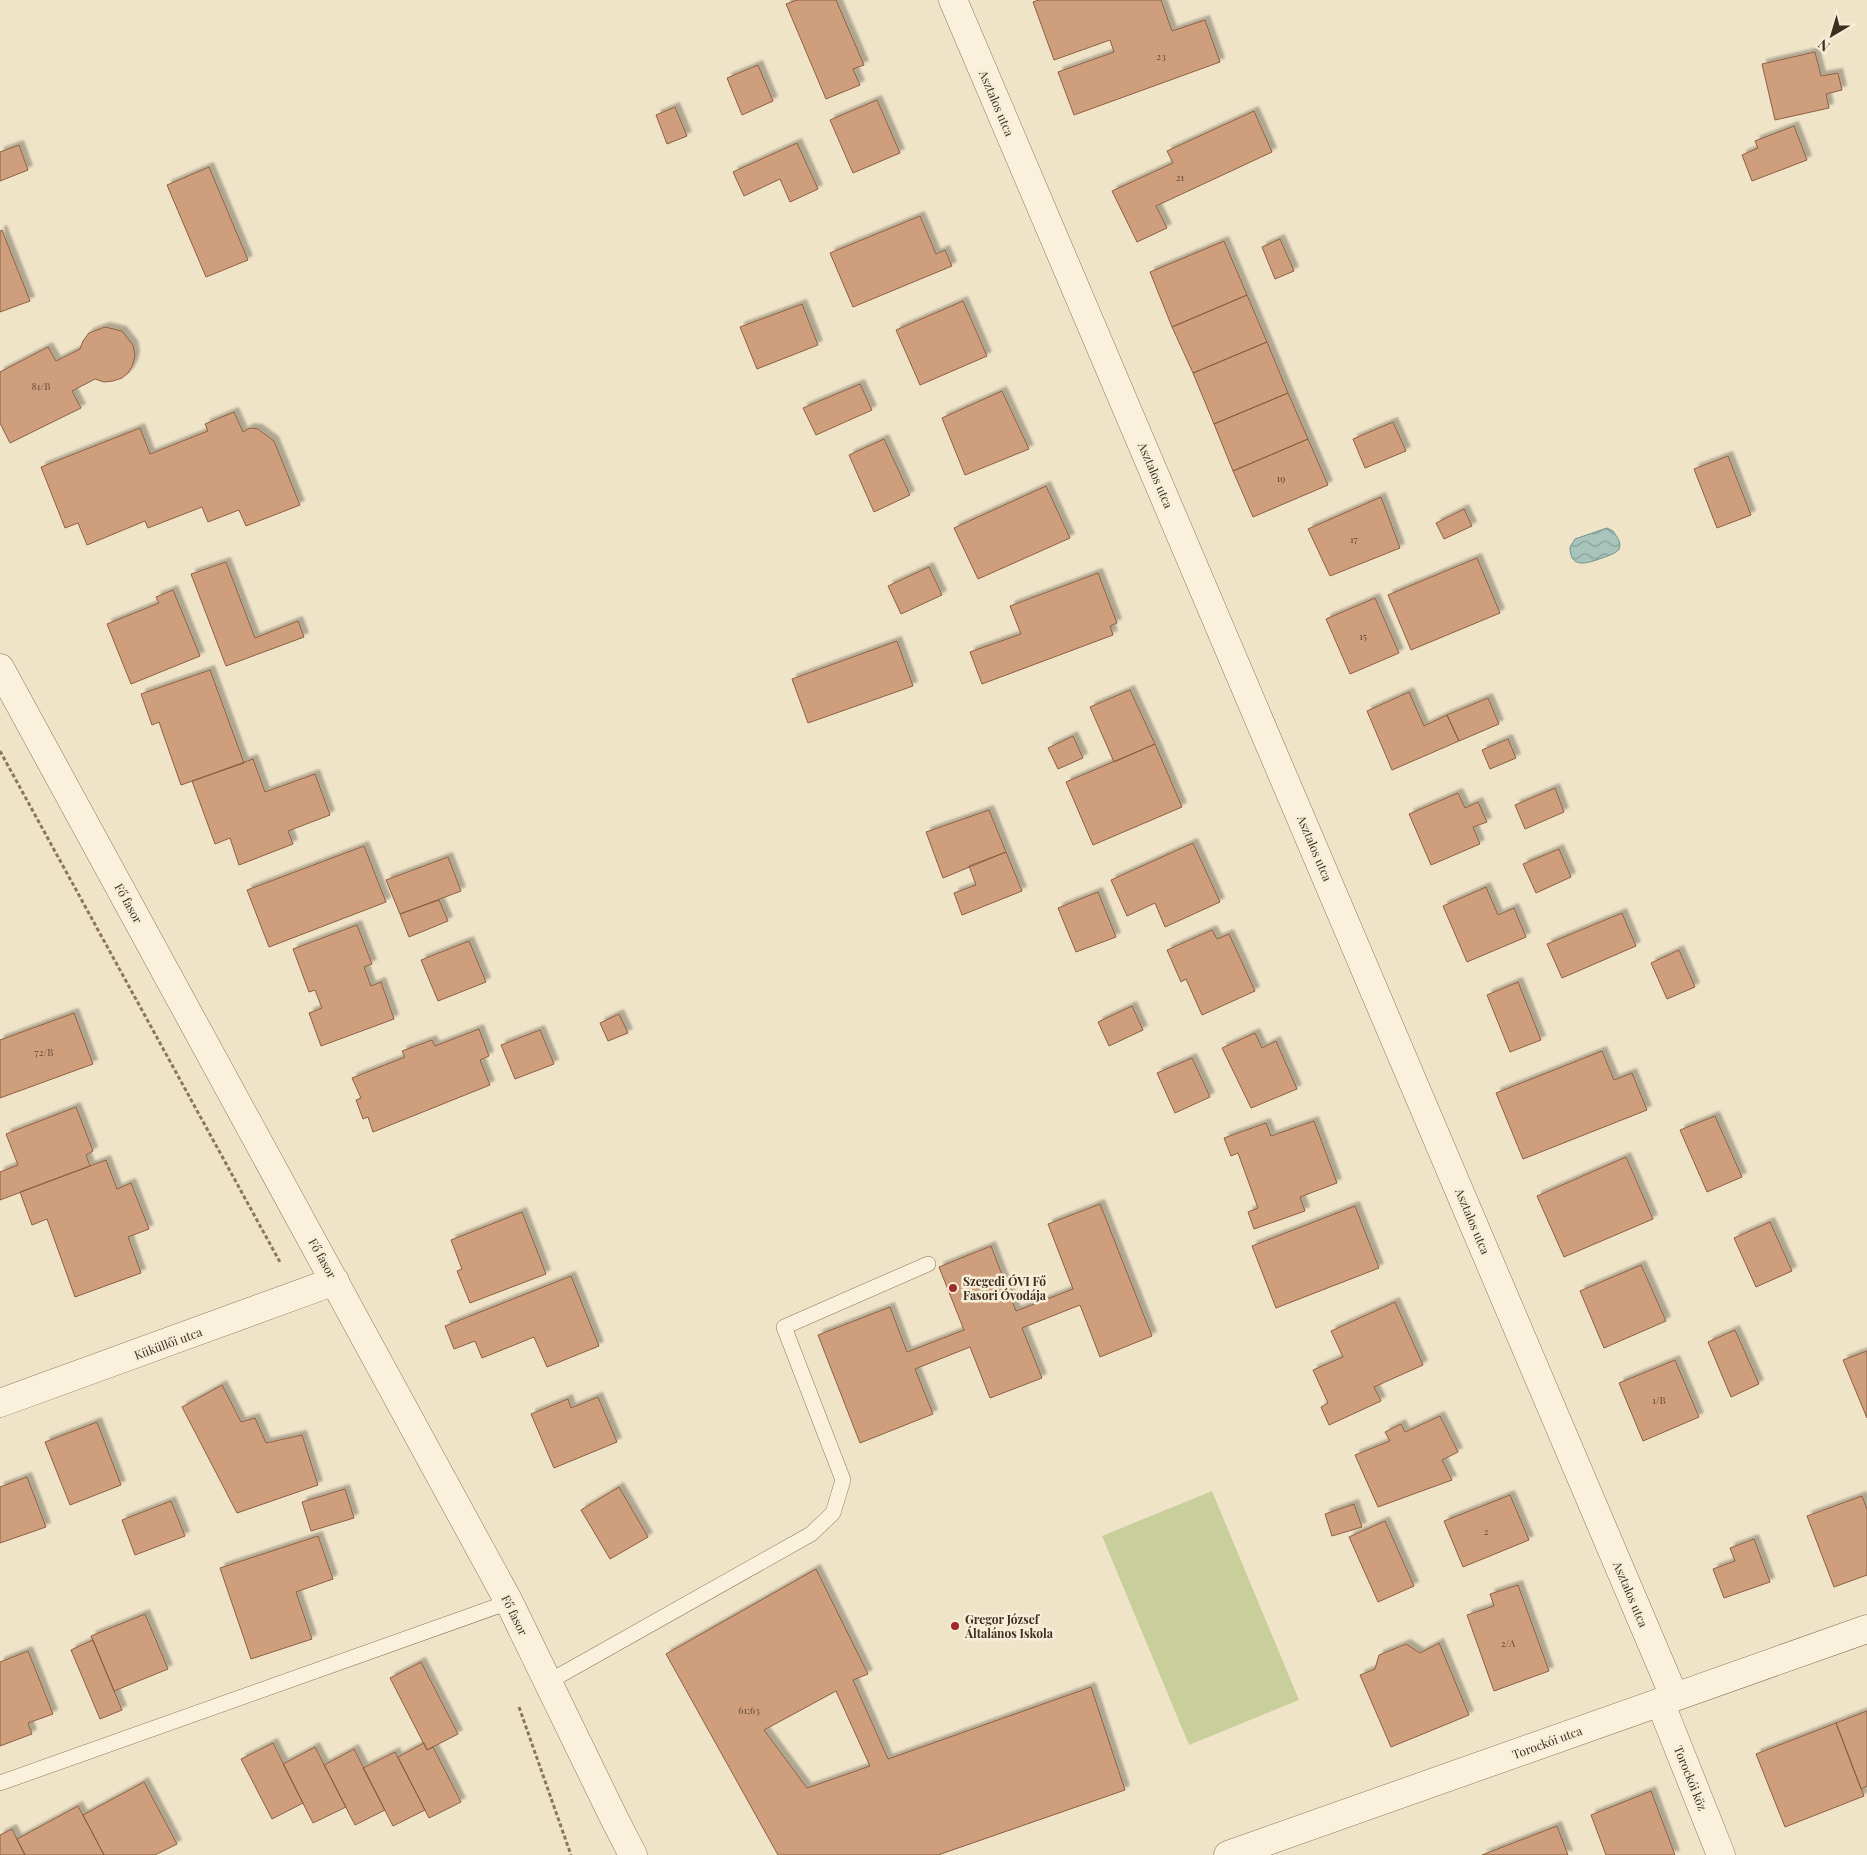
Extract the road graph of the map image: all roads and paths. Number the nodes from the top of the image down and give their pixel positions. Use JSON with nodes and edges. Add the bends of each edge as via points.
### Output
{"nodes":[{"id":1,"x":953,"y":0,"type":"edge"},
{"id":2,"x":0,"y":668,"type":"edge"},
{"id":3,"x":928,"y":1264,"type":"dead end"},
{"id":4,"x":335,"y":1281,"type":"junction"},
{"id":5,"x":0,"y":1403,"type":"edge"},
{"id":6,"x":509,"y":1602,"type":"junction"},
{"id":7,"x":1867,"y":1629,"type":"edge"},
{"id":8,"x":548,"y":1682,"type":"junction"},
{"id":9,"x":1667,"y":1699,"type":"junction"},
{"id":10,"x":0,"y":1783,"type":"edge"},
{"id":11,"x":634,"y":1855,"type":"edge"},
{"id":12,"x":1228,"y":1855,"type":"edge"},
{"id":13,"x":1721,"y":1855,"type":"edge"}],
"edges":[{"from":1,"to":9,"type":"street","name":"Asztalos utca"},
{"from":2,"to":4,"type":"street","name":"Fő fasor"},
{"from":3,"to":8,"type":"lane","via":[[784,1327],[843,1480],[834,1512],[811,1534]]},
{"from":4,"to":5,"type":"street","name":"Küküllői utca"},
{"from":4,"to":6,"type":"street","name":"Fő fasor"},
{"from":6,"to":8,"type":"street","name":"Fő fasor"},
{"from":6,"to":10,"type":"lane"},
{"from":7,"to":9,"type":"street","name":"Torockói utca"},
{"from":8,"to":11,"type":"street","name":"Fő fasor"},
{"from":9,"to":12,"type":"street","name":"Torockói utca"},
{"from":9,"to":13,"type":"street","name":"Torockói köz"}]}
